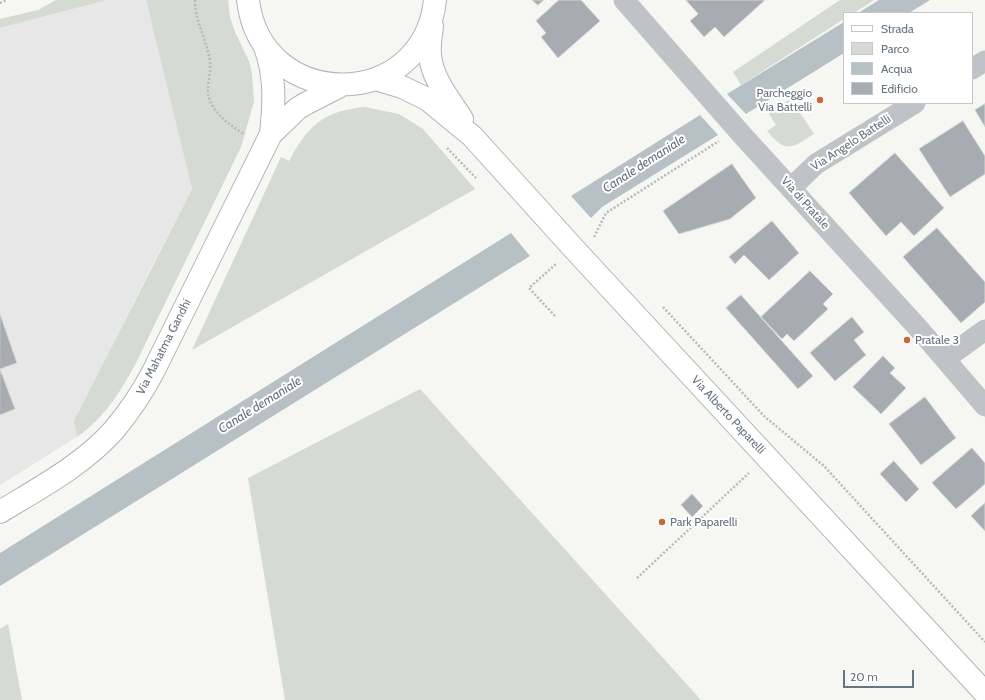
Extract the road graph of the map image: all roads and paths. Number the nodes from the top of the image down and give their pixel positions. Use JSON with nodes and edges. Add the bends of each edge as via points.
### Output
{"nodes":[{"id":1,"x":7,"y":0,"type":"edge"},
{"id":2,"x":195,"y":0,"type":"edge"},
{"id":3,"x":248,"y":0,"type":"edge"},
{"id":4,"x":624,"y":0,"type":"edge"},
{"id":5,"x":0,"y":2,"type":"edge"},
{"id":6,"x":435,"y":2,"type":"edge"},
{"id":7,"x":263,"y":42,"type":"junction"},
{"id":8,"x":985,"y":61,"type":"edge"},
{"id":9,"x":973,"y":68,"type":"edge"},
{"id":10,"x":376,"y":78,"type":"junction"},
{"id":11,"x":342,"y":85,"type":"junction"},
{"id":12,"x":913,"y":104,"type":"edge"},
{"id":13,"x":730,"y":132,"type":"junction"},
{"id":14,"x":271,"y":134,"type":"junction"},
{"id":15,"x":472,"y":136,"type":"junction"},
{"id":16,"x":249,"y":137,"type":"dead end"},
{"id":17,"x":446,"y":146,"type":"dead end"},
{"id":18,"x":480,"y":182,"type":"dead end"},
{"id":19,"x":791,"y":188,"type":"junction"},
{"id":20,"x":590,"y":230,"type":"dead end"},
{"id":21,"x":560,"y":270,"type":"dead end"},
{"id":22,"x":661,"y":305,"type":"dead end"},
{"id":23,"x":555,"y":316,"type":"dead end"},
{"id":24,"x":985,"y":330,"type":"edge"},
{"id":25,"x":945,"y":359,"type":"junction"},
{"id":26,"x":985,"y":406,"type":"edge"},
{"id":27,"x":744,"y":467,"type":"dead end"},
{"id":28,"x":0,"y":512,"type":"edge"},
{"id":29,"x":637,"y":578,"type":"dead end"},
{"id":30,"x":985,"y":642,"type":"edge"},
{"id":31,"x":985,"y":694,"type":"edge"}],
"edges":[{"from":1,"to":5,"type":"path"},
{"from":2,"to":16,"type":"path","via":[[198,25],[210,56],[211,68],[207,88],[210,103],[227,123]]},
{"from":3,"to":7,"type":"main road","via":[[253,22]]},
{"from":4,"to":13,"type":"street","name":"Via di Pratale","via":[[713,100]]},
{"from":6,"to":10,"type":"main road","via":[[428,29],[413,52],[394,69]]},
{"from":6,"to":15,"type":"main road","name":"Via Alberto Paparelli","via":[[430,56],[440,86]]},
{"from":7,"to":11,"type":"main road","via":[[274,56],[293,72],[316,82]]},
{"from":7,"to":14,"type":"main road","name":"Via Mahatma Gandhi","via":[[274,85]]},
{"from":8,"to":9,"type":"street"},
{"from":10,"to":11,"type":"main road"},
{"from":10,"to":15,"type":"main road","name":"Via Alberto Paparelli","via":[[427,99]]},
{"from":11,"to":14,"type":"main road","name":"Via Mahatma Gandhi","via":[[305,104]]},
{"from":12,"to":19,"type":"street","name":"Via Angelo Battelli","via":[[816,164]]},
{"from":13,"to":19,"type":"street","name":"Via di Pratale"},
{"from":13,"to":20,"type":"path","via":[[606,213],[595,236]]},
{"from":14,"to":28,"type":"main road","name":"Via Mahatma Gandhi","via":[[153,372],[134,404],[113,431],[81,460]]},
{"from":15,"to":31,"type":"main road","name":"Via Alberto Paparelli"},
{"from":17,"to":18,"type":"path"},
{"from":19,"to":25,"type":"street","name":"Via di Pratale"},
{"from":21,"to":23,"type":"path","via":[[555,264],[529,288]]},
{"from":22,"to":30,"type":"path","via":[[764,416],[824,466]]},
{"from":24,"to":25,"type":"street"},
{"from":25,"to":26,"type":"street","name":"Via di Pratale"},
{"from":27,"to":29,"type":"path","via":[[749,473]]}]}
